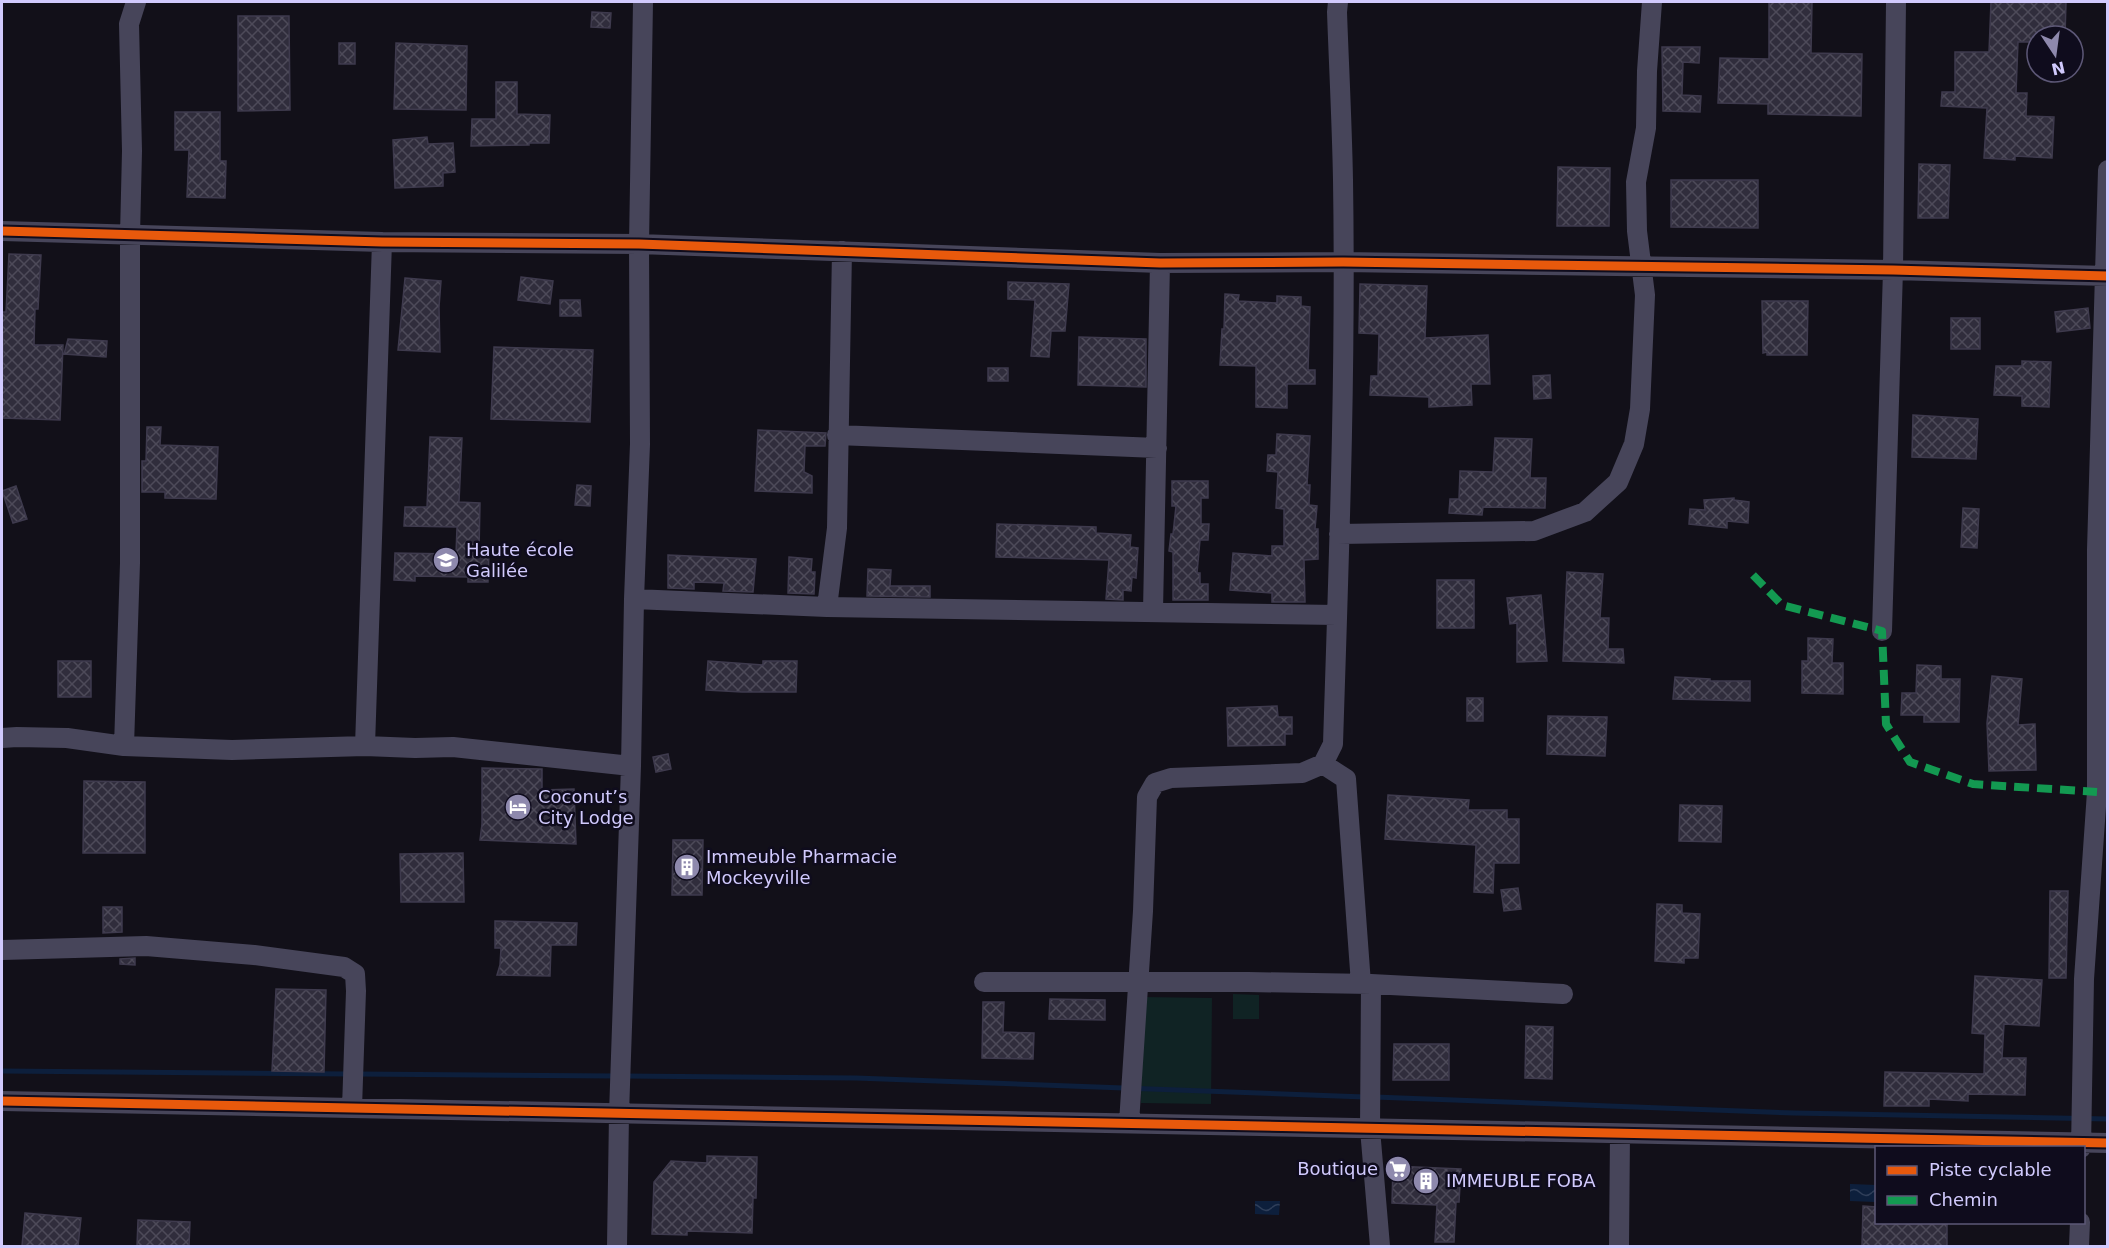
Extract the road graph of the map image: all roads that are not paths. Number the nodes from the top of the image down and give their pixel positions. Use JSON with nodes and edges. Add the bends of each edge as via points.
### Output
{"nodes":[{"id":1,"x":136,"y":2,"type":"edge"},
{"id":2,"x":643,"y":2,"type":"edge"},
{"id":3,"x":1338,"y":2,"type":"edge"},
{"id":4,"x":1652,"y":2,"type":"edge"},
{"id":5,"x":1896,"y":2,"type":"edge"},
{"id":6,"x":2108,"y":170,"type":"edge"},
{"id":7,"x":2,"y":231,"type":"edge"},
{"id":8,"x":130,"y":235,"type":"junction"},
{"id":9,"x":382,"y":242,"type":"junction"},
{"id":10,"x":639,"y":244,"type":"junction"},
{"id":11,"x":842,"y":251,"type":"junction"},
{"id":12,"x":1342,"y":262,"type":"junction"},
{"id":13,"x":1160,"y":263,"type":"junction"},
{"id":14,"x":1642,"y":267,"type":"junction"},
{"id":15,"x":1893,"y":270,"type":"junction"},
{"id":16,"x":2107,"y":276,"type":"edge"},
{"id":17,"x":837,"y":435,"type":"junction"},
{"id":18,"x":1157,"y":448,"type":"junction"},
{"id":19,"x":1339,"y":534,"type":"junction"},
{"id":20,"x":2102,"y":550,"type":"edge"},
{"id":21,"x":634,"y":599,"type":"junction"},
{"id":22,"x":827,"y":607,"type":"junction"},
{"id":23,"x":1153,"y":611,"type":"junction"},
{"id":24,"x":1337,"y":615,"type":"junction"},
{"id":25,"x":1882,"y":631,"type":"dead end"},
{"id":26,"x":2,"y":738,"type":"edge"},
{"id":27,"x":124,"y":746,"type":"junction"},
{"id":28,"x":365,"y":746,"type":"junction"},
{"id":29,"x":1323,"y":764,"type":"junction"},
{"id":30,"x":631,"y":766,"type":"junction"},
{"id":31,"x":2102,"y":793,"type":"edge"},
{"id":32,"x":2,"y":950,"type":"edge"},
{"id":33,"x":984,"y":982,"type":"dead end"},
{"id":34,"x":1137,"y":982,"type":"junction"},
{"id":35,"x":1366,"y":984,"type":"junction"},
{"id":36,"x":1563,"y":994,"type":"dead end"},
{"id":37,"x":2,"y":1101,"type":"edge"},
{"id":38,"x":352,"y":1108,"type":"junction"},
{"id":39,"x":619,"y":1114,"type":"junction"},
{"id":40,"x":1129,"y":1123,"type":"junction"},
{"id":41,"x":1370,"y":1129,"type":"junction"},
{"id":42,"x":1620,"y":1134,"type":"junction"},
{"id":43,"x":2108,"y":1143,"type":"edge"},
{"id":44,"x":2081,"y":1145,"type":"edge"},
{"id":45,"x":2080,"y":1224,"type":"edge"},
{"id":46,"x":617,"y":1246,"type":"edge"},
{"id":47,"x":1380,"y":1246,"type":"edge"},
{"id":48,"x":1619,"y":1246,"type":"edge"},
{"id":49,"x":2079,"y":1246,"type":"edge"}],
"edges":[{"from":1,"to":8,"type":"street","via":[[129,24]]},
{"from":2,"to":10,"type":"street"},
{"from":3,"to":12,"type":"street"},
{"from":4,"to":14,"type":"street","via":[[1646,128],[1636,182]]},
{"from":5,"to":15,"type":"street"},
{"from":6,"to":16,"type":"street"},
{"from":7,"to":8,"type":"street"},
{"from":8,"to":9,"type":"street"},
{"from":8,"to":27,"type":"street","via":[[130,563]]},
{"from":9,"to":10,"type":"street"},
{"from":9,"to":28,"type":"street"},
{"from":10,"to":11,"type":"street"},
{"from":10,"to":21,"type":"street","via":[[640,444]]},
{"from":11,"to":13,"type":"street"},
{"from":11,"to":17,"type":"street"},
{"from":12,"to":13,"type":"street"},
{"from":12,"to":14,"type":"street"},
{"from":12,"to":19,"type":"street"},
{"from":13,"to":18,"type":"street"},
{"from":14,"to":15,"type":"street"},
{"from":14,"to":19,"type":"street","via":[[1643,360],[1634,444],[1618,482],[1585,512],[1534,531]]},
{"from":15,"to":16,"type":"street"},
{"from":15,"to":25,"type":"street"},
{"from":16,"to":20,"type":"street"},
{"from":17,"to":18,"type":"street"},
{"from":17,"to":22,"type":"street","via":[[837,528]]},
{"from":18,"to":23,"type":"street"},
{"from":19,"to":24,"type":"street"},
{"from":20,"to":31,"type":"street"},
{"from":21,"to":22,"type":"street"},
{"from":21,"to":30,"type":"street"},
{"from":22,"to":23,"type":"street"},
{"from":23,"to":24,"type":"street"},
{"from":24,"to":29,"type":"street","via":[[1333,744]]},
{"from":26,"to":27,"type":"street","via":[[68,738]]},
{"from":27,"to":28,"type":"street","via":[[232,750]]},
{"from":28,"to":30,"type":"street","via":[[453,747]]},
{"from":29,"to":34,"type":"street","via":[[1302,773],[1171,778],[1155,783],[1147,797]]},
{"from":29,"to":35,"type":"street","via":[[1346,779]]},
{"from":30,"to":39,"type":"street"},
{"from":31,"to":44,"type":"street","via":[[2085,968]]},
{"from":32,"to":38,"type":"street","via":[[146,946],[344,967],[355,974],[356,991]]},
{"from":33,"to":34,"type":"street"},
{"from":34,"to":35,"type":"street"},
{"from":34,"to":40,"type":"street"},
{"from":35,"to":36,"type":"street"},
{"from":35,"to":41,"type":"street"},
{"from":37,"to":38,"type":"street"},
{"from":38,"to":39,"type":"street"},
{"from":39,"to":40,"type":"street"},
{"from":39,"to":46,"type":"street"},
{"from":40,"to":41,"type":"street"},
{"from":41,"to":42,"type":"street"},
{"from":41,"to":47,"type":"street"},
{"from":42,"to":44,"type":"street"},
{"from":42,"to":48,"type":"street"},
{"from":43,"to":44,"type":"street"},
{"from":45,"to":49,"type":"street"}]}
